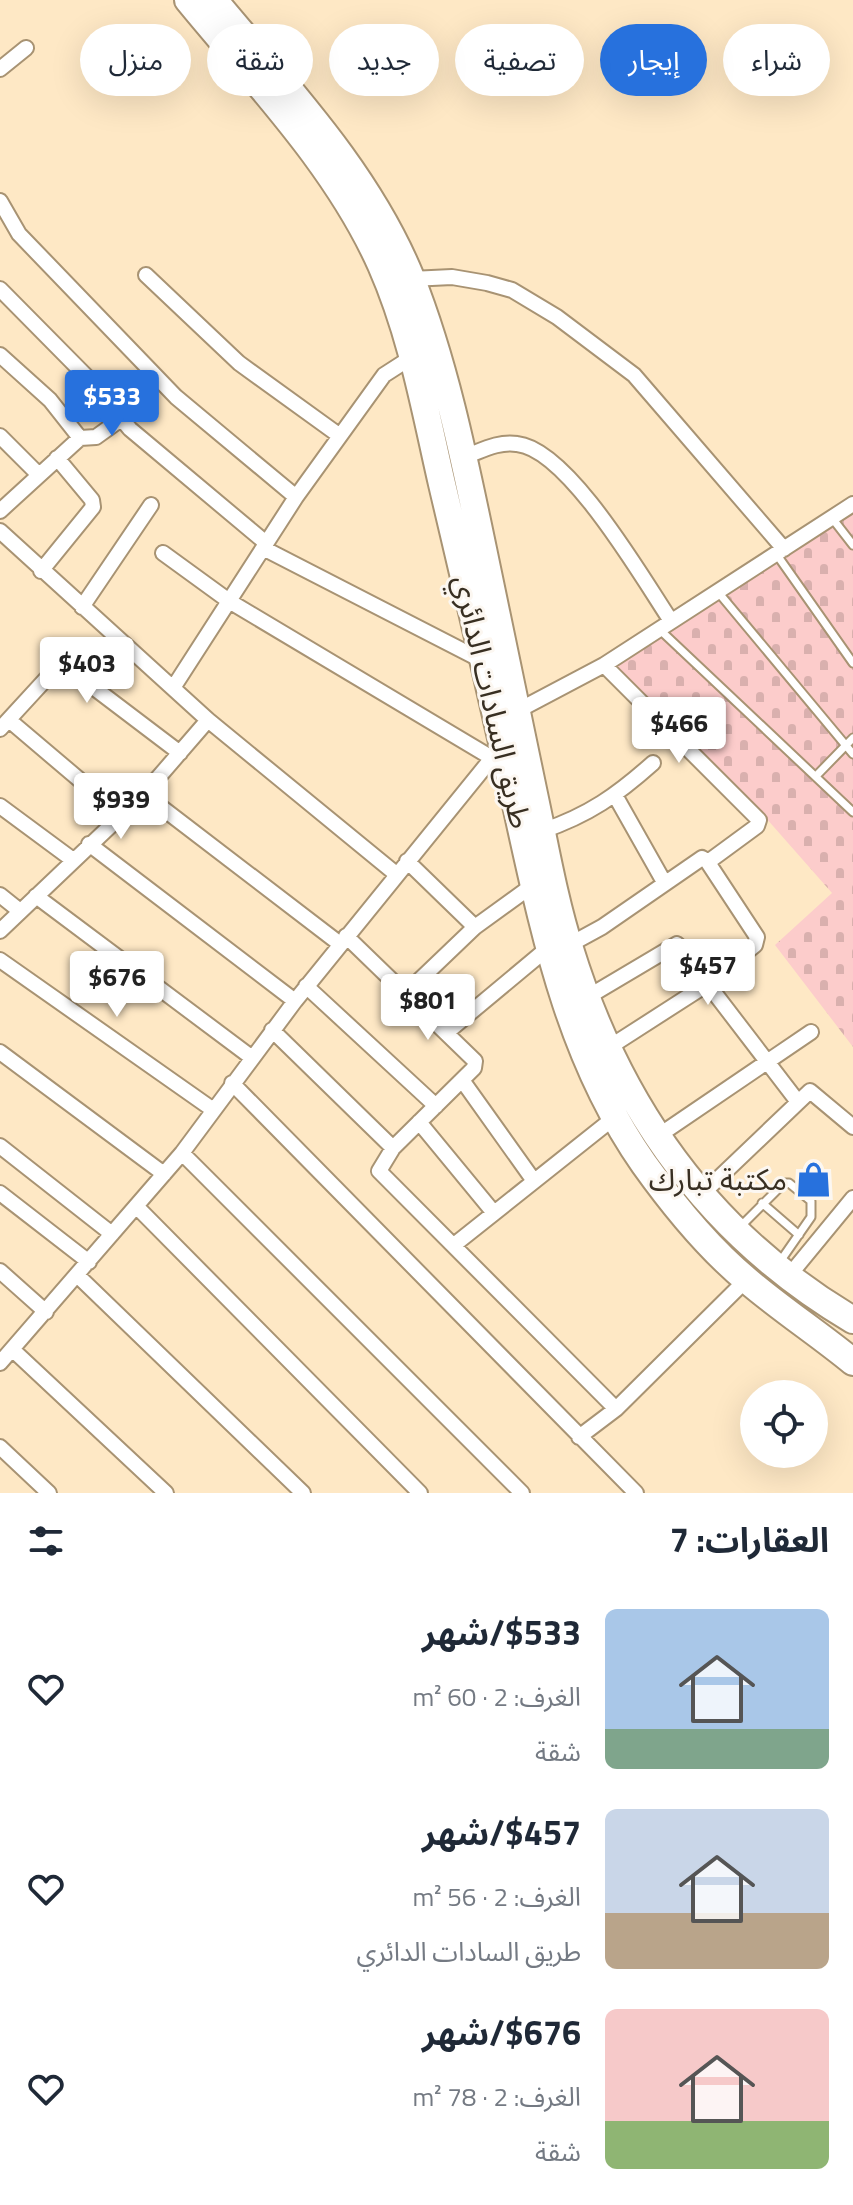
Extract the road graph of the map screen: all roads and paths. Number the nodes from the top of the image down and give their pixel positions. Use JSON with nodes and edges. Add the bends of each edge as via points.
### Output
{"nodes":[{"id":1,"x":188,"y":0,"type":"edge"},
{"id":2,"x":214,"y":0,"type":"edge"},
{"id":3,"x":26,"y":48,"type":"dead end"},
{"id":4,"x":0,"y":69,"type":"edge"},
{"id":5,"x":0,"y":201,"type":"edge"},
{"id":6,"x":146,"y":275,"type":"dead end"},
{"id":7,"x":411,"y":279,"type":"junction"},
{"id":8,"x":0,"y":289,"type":"edge"},
{"id":9,"x":0,"y":355,"type":"edge"},
{"id":10,"x":412,"y":357,"type":"junction"},
{"id":11,"x":121,"y":419,"type":"junction"},
{"id":12,"x":0,"y":436,"type":"edge"},
{"id":13,"x":340,"y":436,"type":"junction"},
{"id":14,"x":80,"y":438,"type":"junction"},
{"id":15,"x":464,"y":457,"type":"junction"},
{"id":16,"x":57,"y":458,"type":"junction"},
{"id":17,"x":38,"y":474,"type":"junction"},
{"id":18,"x":471,"y":489,"type":"junction"},
{"id":19,"x":445,"y":494,"type":"junction"},
{"id":20,"x":296,"y":497,"type":"junction"},
{"id":21,"x":853,"y":504,"type":"edge"},
{"id":22,"x":151,"y":505,"type":"dead end"},
{"id":23,"x":0,"y":511,"type":"edge"},
{"id":24,"x":832,"y":518,"type":"junction"},
{"id":25,"x":0,"y":531,"type":"edge"},
{"id":26,"x":265,"y":545,"type":"junction"},
{"id":27,"x":853,"y":545,"type":"edge"},
{"id":28,"x":780,"y":552,"type":"junction"},
{"id":29,"x":163,"y":553,"type":"dead end"},
{"id":30,"x":41,"y":571,"type":"junction"},
{"id":31,"x":718,"y":592,"type":"junction"},
{"id":32,"x":229,"y":601,"type":"junction"},
{"id":33,"x":82,"y":607,"type":"junction"},
{"id":34,"x":665,"y":625,"type":"junction"},
{"id":35,"x":485,"y":662,"type":"junction"},
{"id":36,"x":853,"y":663,"type":"edge"},
{"id":37,"x":604,"y":665,"type":"junction"},
{"id":38,"x":173,"y":688,"type":"junction"},
{"id":39,"x":517,"y":711,"type":"junction"},
{"id":40,"x":208,"y":720,"type":"junction"},
{"id":41,"x":4,"y":724,"type":"edge"},
{"id":42,"x":853,"y":738,"type":"edge"},
{"id":43,"x":845,"y":744,"type":"junction"},
{"id":44,"x":497,"y":749,"type":"junction"},
{"id":45,"x":180,"y":753,"type":"junction"},
{"id":46,"x":853,"y":754,"type":"edge"},
{"id":47,"x":653,"y":763,"type":"dead end"},
{"id":48,"x":816,"y":776,"type":"junction"},
{"id":49,"x":144,"y":794,"type":"junction"},
{"id":50,"x":616,"y":797,"type":"junction"},
{"id":51,"x":0,"y":806,"type":"edge"},
{"id":52,"x":853,"y":812,"type":"edge"},
{"id":53,"x":121,"y":815,"type":"junction"},
{"id":54,"x":542,"y":831,"type":"junction"},
{"id":55,"x":89,"y":844,"type":"junction"},
{"id":56,"x":73,"y":860,"type":"junction"},
{"id":57,"x":407,"y":861,"type":"junction"},
{"id":58,"x":708,"y":862,"type":"junction"},
{"id":59,"x":396,"y":874,"type":"junction"},
{"id":60,"x":664,"y":882,"type":"junction"},
{"id":61,"x":533,"y":885,"type":"junction"},
{"id":62,"x":0,"y":895,"type":"edge"},
{"id":63,"x":36,"y":896,"type":"junction"},
{"id":64,"x":20,"y":911,"type":"junction"},
{"id":65,"x":475,"y":927,"type":"junction"},
{"id":66,"x":0,"y":931,"type":"edge"},
{"id":67,"x":343,"y":940,"type":"junction"},
{"id":68,"x":558,"y":946,"type":"junction"},
{"id":69,"x":0,"y":960,"type":"edge"},
{"id":70,"x":706,"y":985,"type":"junction"},
{"id":71,"x":306,"y":986,"type":"junction"},
{"id":72,"x":406,"y":993,"type":"junction"},
{"id":73,"x":586,"y":998,"type":"junction"},
{"id":74,"x":295,"y":1001,"type":"junction"},
{"id":75,"x":272,"y":1030,"type":"junction"},
{"id":76,"x":811,"y":1032,"type":"dead end"},
{"id":77,"x":446,"y":1033,"type":"junction"},
{"id":78,"x":608,"y":1048,"type":"junction"},
{"id":79,"x":0,"y":1052,"type":"edge"},
{"id":80,"x":251,"y":1057,"type":"junction"},
{"id":81,"x":767,"y":1063,"type":"junction"},
{"id":82,"x":462,"y":1080,"type":"junction"},
{"id":83,"x":232,"y":1083,"type":"junction"},
{"id":84,"x":798,"y":1102,"type":"junction"},
{"id":85,"x":436,"y":1106,"type":"junction"},
{"id":86,"x":212,"y":1109,"type":"junction"},
{"id":87,"x":615,"y":1117,"type":"junction"},
{"id":88,"x":419,"y":1122,"type":"junction"},
{"id":89,"x":853,"y":1127,"type":"edge"},
{"id":90,"x":658,"y":1136,"type":"junction"},
{"id":91,"x":0,"y":1146,"type":"edge"},
{"id":92,"x":393,"y":1148,"type":"junction"},
{"id":93,"x":182,"y":1153,"type":"junction"},
{"id":94,"x":164,"y":1174,"type":"junction"},
{"id":95,"x":534,"y":1181,"type":"junction"},
{"id":96,"x":0,"y":1193,"type":"edge"},
{"id":97,"x":701,"y":1195,"type":"junction"},
{"id":98,"x":853,"y":1198,"type":"edge"},
{"id":99,"x":762,"y":1203,"type":"junction"},
{"id":100,"x":136,"y":1206,"type":"junction"},
{"id":101,"x":494,"y":1213,"type":"junction"},
{"id":102,"x":735,"y":1232,"type":"junction"},
{"id":103,"x":112,"y":1234,"type":"junction"},
{"id":104,"x":799,"y":1235,"type":"junction"},
{"id":105,"x":454,"y":1245,"type":"junction"},
{"id":106,"x":89,"y":1262,"type":"junction"},
{"id":107,"x":0,"y":1271,"type":"edge"},
{"id":108,"x":782,"y":1273,"type":"junction"},
{"id":109,"x":77,"y":1275,"type":"junction"},
{"id":110,"x":746,"y":1280,"type":"junction"},
{"id":111,"x":46,"y":1312,"type":"junction"},
{"id":112,"x":847,"y":1316,"type":"edge"},
{"id":113,"x":827,"y":1341,"type":"junction"},
{"id":114,"x":13,"y":1350,"type":"junction"},
{"id":115,"x":853,"y":1362,"type":"edge"},
{"id":116,"x":0,"y":1363,"type":"edge"},
{"id":117,"x":616,"y":1409,"type":"junction"},
{"id":118,"x":579,"y":1437,"type":"junction"},
{"id":119,"x":0,"y":1447,"type":"edge"},
{"id":120,"x":49,"y":1493,"type":"edge"},
{"id":121,"x":166,"y":1493,"type":"edge"},
{"id":122,"x":303,"y":1493,"type":"edge"},
{"id":123,"x":420,"y":1493,"type":"edge"},
{"id":124,"x":522,"y":1493,"type":"edge"},
{"id":125,"x":636,"y":1493,"type":"edge"}],
"edges":[{"from":1,"to":10,"type":"highway","name":"طريق السادات الدائري","via":[[347,202],[388,281]]},
{"from":2,"to":7,"type":"highway","name":"طريق السادات الدائري","via":[[348,166]]},
{"from":3,"to":4,"type":"street"},
{"from":5,"to":20,"type":"street","via":[[19,234],[176,397]]},
{"from":6,"to":13,"type":"street","via":[[228,355]]},
{"from":7,"to":15,"type":"highway","name":"طريق السادات الدائري"},
{"from":7,"to":28,"type":"street","via":[[452,277],[487,283],[512,290],[557,317],[634,375]]},
{"from":8,"to":11,"type":"street"},
{"from":9,"to":14,"type":"street","via":[[50,400]]},
{"from":10,"to":13,"type":"street","via":[[384,375]]},
{"from":10,"to":19,"type":"highway","name":"طريق السادات الدائري"},
{"from":11,"to":14,"type":"street","via":[[96,437]]},
{"from":11,"to":26,"type":"street"},
{"from":12,"to":17,"type":"street"},
{"from":13,"to":20,"type":"street"},
{"from":14,"to":16,"type":"street"},
{"from":15,"to":18,"type":"highway","name":"طريق السادات الدائري"},
{"from":15,"to":34,"type":"street","via":[[500,444],[519,444],[551,461],[614,534]]},
{"from":16,"to":17,"type":"street"},
{"from":16,"to":30,"type":"street","via":[[93,507]]},
{"from":17,"to":23,"type":"street"},
{"from":18,"to":19,"type":"highway","via":[[459,483]]},
{"from":18,"to":39,"type":"highway","name":"طريق السادات الدائري"},
{"from":19,"to":35,"type":"highway","name":"طريق السادات الدائري"},
{"from":20,"to":26,"type":"street"},
{"from":21,"to":24,"type":"street"},
{"from":22,"to":33,"type":"street"},
{"from":24,"to":27,"type":"lane"},
{"from":24,"to":28,"type":"street"},
{"from":25,"to":30,"type":"street"},
{"from":26,"to":32,"type":"street"},
{"from":26,"to":35,"type":"street"},
{"from":28,"to":31,"type":"street"},
{"from":28,"to":36,"type":"lane"},
{"from":29,"to":32,"type":"street"},
{"from":30,"to":33,"type":"street"},
{"from":31,"to":34,"type":"street"},
{"from":31,"to":43,"type":"lane"},
{"from":32,"to":38,"type":"street"},
{"from":32,"to":44,"type":"street"},
{"from":33,"to":38,"type":"street"},
{"from":34,"to":37,"type":"street"},
{"from":34,"to":48,"type":"lane","via":[[728,699]]},
{"from":35,"to":44,"type":"highway","name":"طريق السادات الدائري"},
{"from":37,"to":39,"type":"street"},
{"from":37,"to":58,"type":"street","via":[[759,820]]},
{"from":38,"to":40,"type":"street"},
{"from":39,"to":54,"type":"highway","name":"طريق السادات الدائري"},
{"from":40,"to":45,"type":"street"},
{"from":40,"to":59,"type":"street"},
{"from":41,"to":45,"type":"street","via":[[64,665]]},
{"from":41,"to":53,"type":"street"},
{"from":42,"to":43,"type":"lane"},
{"from":43,"to":46,"type":"lane"},
{"from":43,"to":48,"type":"lane"},
{"from":44,"to":57,"type":"street"},
{"from":44,"to":61,"type":"highway","name":"طريق السادات الدائري"},
{"from":45,"to":49,"type":"street"},
{"from":47,"to":50,"type":"street"},
{"from":48,"to":52,"type":"lane"},
{"from":49,"to":53,"type":"street"},
{"from":49,"to":67,"type":"street"},
{"from":50,"to":54,"type":"street"},
{"from":50,"to":60,"type":"street"},
{"from":51,"to":56,"type":"street"},
{"from":53,"to":55,"type":"street"},
{"from":54,"to":68,"type":"highway","name":"طريق السادات الدائري"},
{"from":55,"to":56,"type":"street"},
{"from":55,"to":74,"type":"street"},
{"from":56,"to":63,"type":"street"},
{"from":57,"to":59,"type":"street"},
{"from":57,"to":65,"type":"street"},
{"from":58,"to":60,"type":"street","via":[[696,859]]},
{"from":58,"to":70,"type":"street","via":[[757,939]]},
{"from":59,"to":67,"type":"street"},
{"from":60,"to":68,"type":"street","via":[[602,927]]},
{"from":61,"to":65,"type":"street"},
{"from":61,"to":68,"type":"highway","name":"طريق السادات الدائري"},
{"from":62,"to":64,"type":"street"},
{"from":63,"to":64,"type":"street"},
{"from":63,"to":80,"type":"street"},
{"from":64,"to":66,"type":"street"},
{"from":65,"to":72,"type":"street"},
{"from":67,"to":71,"type":"street"},
{"from":67,"to":72,"type":"street"},
{"from":68,"to":73,"type":"highway","name":"طريق السادات الدائري"},
{"from":68,"to":77,"type":"street"},
{"from":68,"to":87,"type":"highway","name":"طريق السادات الدائري","via":[[573,1029]]},
{"from":69,"to":86,"type":"street"},
{"from":70,"to":73,"type":"street","via":[[675,945]]},
{"from":70,"to":78,"type":"street"},
{"from":70,"to":81,"type":"street"},
{"from":71,"to":74,"type":"street"},
{"from":71,"to":85,"type":"street"},
{"from":72,"to":77,"type":"street"},
{"from":73,"to":78,"type":"highway","name":"طريق السادات الدائري"},
{"from":74,"to":75,"type":"street"},
{"from":75,"to":80,"type":"street"},
{"from":75,"to":92,"type":"street"},
{"from":76,"to":81,"type":"street"},
{"from":77,"to":82,"type":"street","via":[[475,1061]]},
{"from":78,"to":90,"type":"highway","name":"طريق السادات الدائري"},
{"from":79,"to":94,"type":"street"},
{"from":80,"to":83,"type":"street"},
{"from":81,"to":84,"type":"street"},
{"from":81,"to":90,"type":"street"},
{"from":82,"to":85,"type":"street"},
{"from":82,"to":95,"type":"street"},
{"from":83,"to":86,"type":"street"},
{"from":83,"to":118,"type":"street"},
{"from":84,"to":89,"type":"street","via":[[814,1091]]},
{"from":84,"to":97,"type":"street"},
{"from":85,"to":88,"type":"street"},
{"from":86,"to":93,"type":"street"},
{"from":87,"to":95,"type":"street"},
{"from":87,"to":110,"type":"highway","name":"طريق السادات الدائري","via":[[674,1204]]},
{"from":88,"to":92,"type":"street"},
{"from":88,"to":101,"type":"street"},
{"from":90,"to":97,"type":"highway","name":"طريق السادات الدائري"},
{"from":91,"to":103,"type":"street"},
{"from":92,"to":105,"type":"street","via":[[379,1171]]},
{"from":93,"to":94,"type":"street"},
{"from":93,"to":124,"type":"street"},
{"from":94,"to":100,"type":"street"},
{"from":95,"to":101,"type":"street"},
{"from":96,"to":106,"type":"street"},
{"from":97,"to":102,"type":"highway","name":"طريق السادات الدائري"},
{"from":98,"to":108,"type":"street"},
{"from":99,"to":102,"type":"lane"},
{"from":99,"to":104,"type":"lane"},
{"from":99,"to":104,"type":"lane","via":[[786,1183],[811,1201],[811,1217]]},
{"from":100,"to":103,"type":"street"},
{"from":100,"to":123,"type":"street"},
{"from":101,"to":105,"type":"street"},
{"from":102,"to":108,"type":"highway","name":"طريق السادات الدائري"},
{"from":103,"to":106,"type":"street"},
{"from":104,"to":108,"type":"lane"},
{"from":105,"to":117,"type":"street"},
{"from":106,"to":109,"type":"street"},
{"from":107,"to":111,"type":"street"},
{"from":108,"to":112,"type":"highway","name":"طريق السادات الدائري"},
{"from":109,"to":111,"type":"street"},
{"from":109,"to":122,"type":"street"},
{"from":110,"to":113,"type":"highway","name":"طريق السادات الدائري"},
{"from":110,"to":117,"type":"street"},
{"from":111,"to":114,"type":"street"},
{"from":112,"to":113,"type":"highway","via":[[846,1330]]},
{"from":113,"to":115,"type":"highway","name":"طريق السادات الدائري"},
{"from":114,"to":116,"type":"street"},
{"from":114,"to":121,"type":"street"},
{"from":117,"to":118,"type":"street"},
{"from":118,"to":125,"type":"street"},
{"from":119,"to":120,"type":"street"}]}
